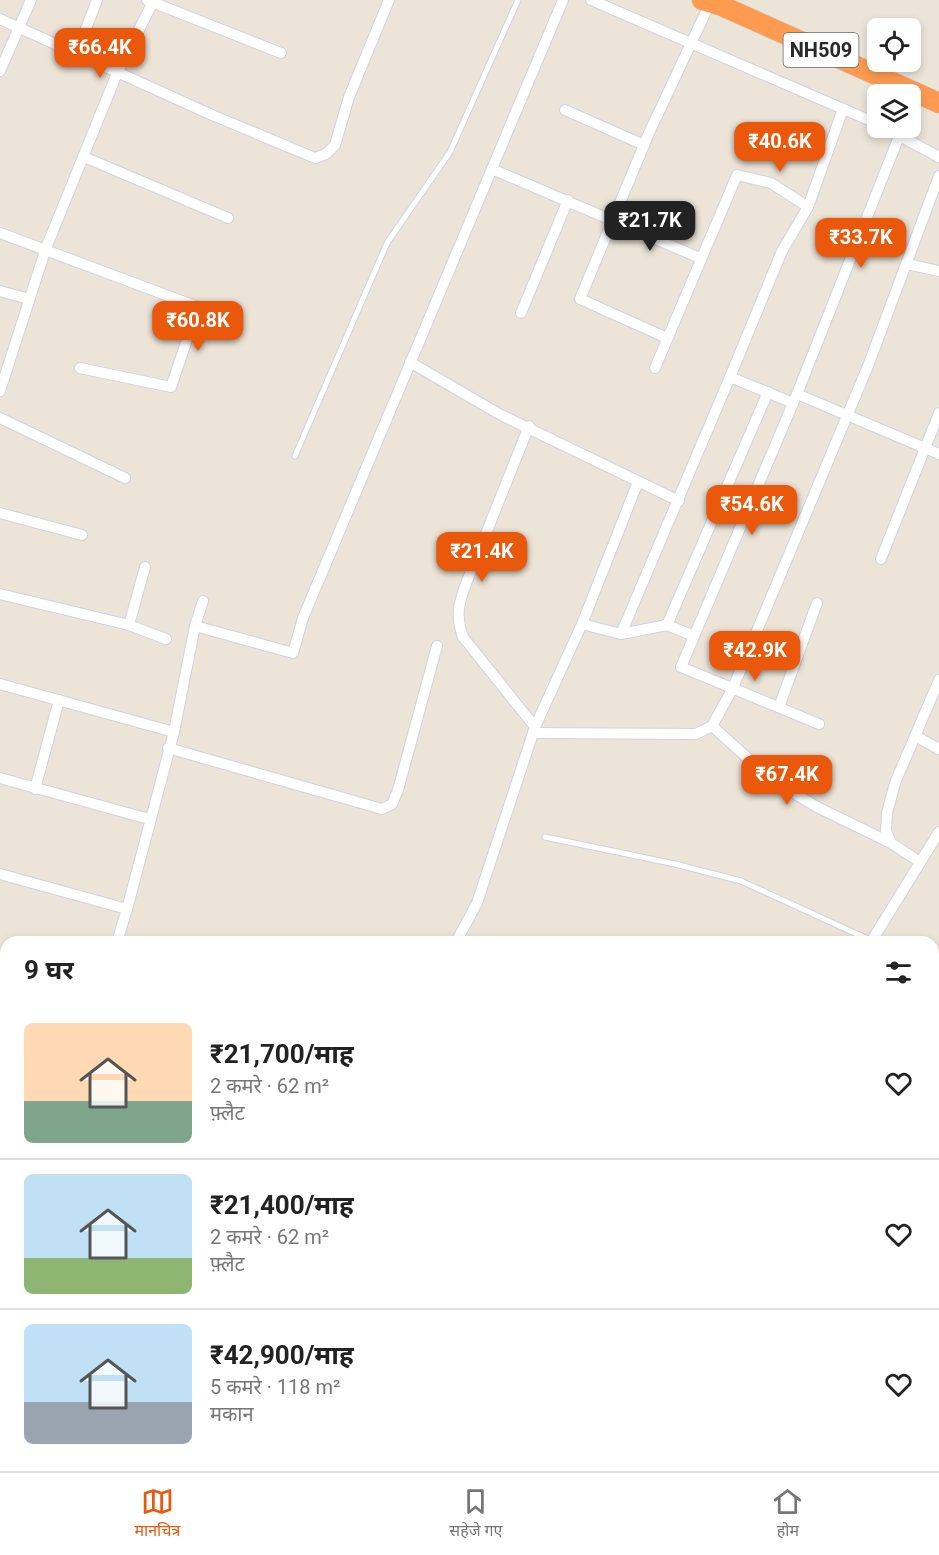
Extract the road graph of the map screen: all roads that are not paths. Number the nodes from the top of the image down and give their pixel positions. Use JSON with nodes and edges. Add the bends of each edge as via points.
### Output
{"nodes":[{"id":1,"x":31,"y":0,"type":"edge"},
{"id":2,"x":97,"y":0,"type":"edge"},
{"id":3,"x":388,"y":0,"type":"edge"},
{"id":4,"x":518,"y":0,"type":"edge"},
{"id":5,"x":562,"y":0,"type":"edge"},
{"id":6,"x":591,"y":0,"type":"edge"},
{"id":7,"x":151,"y":1,"type":"edge"},
{"id":8,"x":713,"y":5,"type":"edge"},
{"id":9,"x":0,"y":19,"type":"edge"},
{"id":10,"x":19,"y":28,"type":"junction"},
{"id":11,"x":695,"y":40,"type":"junction"},
{"id":12,"x":77,"y":52,"type":"junction"},
{"id":13,"x":281,"y":53,"type":"dead end"},
{"id":14,"x":0,"y":70,"type":"edge"},
{"id":15,"x":118,"y":71,"type":"junction"},
{"id":16,"x":939,"y":103,"type":"edge"},
{"id":17,"x":843,"y":109,"type":"junction"},
{"id":18,"x":565,"y":110,"type":"dead end"},
{"id":19,"x":867,"y":119,"type":"edge"},
{"id":20,"x":898,"y":138,"type":"edge"},
{"id":21,"x":907,"y":138,"type":"edge"},
{"id":22,"x":644,"y":145,"type":"junction"},
{"id":23,"x":84,"y":157,"type":"junction"},
{"id":24,"x":939,"y":157,"type":"edge"},
{"id":25,"x":492,"y":169,"type":"junction"},
{"id":26,"x":939,"y":176,"type":"edge"},
{"id":27,"x":568,"y":200,"type":"junction"},
{"id":28,"x":808,"y":207,"type":"junction"},
{"id":29,"x":228,"y":218,"type":"dead end"},
{"id":30,"x":612,"y":219,"type":"junction"},
{"id":31,"x":0,"y":233,"type":"edge"},
{"id":32,"x":46,"y":248,"type":"junction"},
{"id":33,"x":700,"y":258,"type":"junction"},
{"id":34,"x":907,"y":264,"type":"junction"},
{"id":35,"x":939,"y":271,"type":"edge"},
{"id":36,"x":0,"y":291,"type":"edge"},
{"id":37,"x":29,"y":299,"type":"junction"},
{"id":38,"x":521,"y":313,"type":"dead end"},
{"id":39,"x":667,"y":338,"type":"junction"},
{"id":40,"x":410,"y":362,"type":"junction"},
{"id":41,"x":80,"y":368,"type":"dead end"},
{"id":42,"x":655,"y":368,"type":"dead end"},
{"id":43,"x":2,"y":377,"type":"edge"},
{"id":44,"x":730,"y":377,"type":"junction"},
{"id":45,"x":0,"y":391,"type":"edge"},
{"id":46,"x":768,"y":392,"type":"junction"},
{"id":47,"x":795,"y":398,"type":"junction"},
{"id":48,"x":939,"y":413,"type":"edge"},
{"id":49,"x":847,"y":415,"type":"junction"},
{"id":50,"x":0,"y":418,"type":"edge"},
{"id":51,"x":530,"y":426,"type":"junction"},
{"id":52,"x":925,"y":448,"type":"junction"},
{"id":53,"x":939,"y":454,"type":"edge"},
{"id":54,"x":295,"y":456,"type":"dead end"},
{"id":55,"x":125,"y":478,"type":"dead end"},
{"id":56,"x":638,"y":482,"type":"junction"},
{"id":57,"x":679,"y":501,"type":"junction"},
{"id":58,"x":0,"y":513,"type":"edge"},
{"id":59,"x":82,"y":535,"type":"dead end"},
{"id":60,"x":881,"y":559,"type":"dead end"},
{"id":61,"x":145,"y":567,"type":"dead end"},
{"id":62,"x":0,"y":594,"type":"edge"},
{"id":63,"x":203,"y":601,"type":"dead end"},
{"id":64,"x":817,"y":603,"type":"dead end"},
{"id":65,"x":582,"y":624,"type":"junction"},
{"id":66,"x":129,"y":625,"type":"junction"},
{"id":67,"x":667,"y":625,"type":"junction"},
{"id":68,"x":195,"y":626,"type":"junction"},
{"id":69,"x":621,"y":634,"type":"junction"},
{"id":70,"x":694,"y":636,"type":"junction"},
{"id":71,"x":166,"y":639,"type":"dead end"},
{"id":72,"x":437,"y":646,"type":"dead end"},
{"id":73,"x":939,"y":680,"type":"edge"},
{"id":74,"x":0,"y":684,"type":"edge"},
{"id":75,"x":733,"y":688,"type":"junction"},
{"id":76,"x":59,"y":700,"type":"junction"},
{"id":77,"x":779,"y":707,"type":"junction"},
{"id":78,"x":819,"y":724,"type":"dead end"},
{"id":79,"x":712,"y":726,"type":"junction"},
{"id":80,"x":534,"y":730,"type":"junction"},
{"id":81,"x":174,"y":732,"type":"junction"},
{"id":82,"x":917,"y":737,"type":"junction"},
{"id":83,"x":168,"y":748,"type":"junction"},
{"id":84,"x":939,"y":748,"type":"edge"},
{"id":85,"x":0,"y":778,"type":"edge"},
{"id":86,"x":35,"y":789,"type":"junction"},
{"id":87,"x":149,"y":819,"type":"junction"},
{"id":88,"x":938,"y":836,"type":"edge"},
{"id":89,"x":545,"y":837,"type":"dead end"},
{"id":90,"x":891,"y":843,"type":"junction"},
{"id":91,"x":920,"y":862,"type":"junction"},
{"id":92,"x":0,"y":874,"type":"edge"},
{"id":93,"x":127,"y":909,"type":"junction"},
{"id":94,"x":119,"y":936,"type":"edge"},
{"id":95,"x":459,"y":936,"type":"edge"},
{"id":96,"x":858,"y":936,"type":"edge"},
{"id":97,"x":875,"y":936,"type":"edge"}],
"edges":[{"from":1,"to":10,"type":"street"},
{"from":2,"to":12,"type":"street"},
{"from":3,"to":15,"type":"street","via":[[349,97],[335,146],[315,158]]},
{"from":4,"to":54,"type":"lane","via":[[450,152],[387,243]]},
{"from":5,"to":25,"type":"street"},
{"from":6,"to":11,"type":"street"},
{"from":7,"to":13,"type":"street"},
{"from":7,"to":15,"type":"street"},
{"from":8,"to":11,"type":"street"},
{"from":8,"to":16,"type":"highway","number":"NH509"},
{"from":9,"to":10,"type":"street"},
{"from":10,"to":12,"type":"street"},
{"from":10,"to":14,"type":"street"},
{"from":11,"to":17,"type":"street"},
{"from":11,"to":22,"type":"street"},
{"from":12,"to":15,"type":"street"},
{"from":15,"to":23,"type":"street"},
{"from":17,"to":19,"type":"street"},
{"from":17,"to":28,"type":"street"},
{"from":18,"to":22,"type":"street"},
{"from":20,"to":47,"type":"street"},
{"from":21,"to":24,"type":"street"},
{"from":22,"to":30,"type":"street"},
{"from":23,"to":29,"type":"street"},
{"from":23,"to":32,"type":"street"},
{"from":25,"to":27,"type":"street"},
{"from":25,"to":40,"type":"street"},
{"from":26,"to":34,"type":"street"},
{"from":27,"to":30,"type":"street"},
{"from":27,"to":38,"type":"street"},
{"from":28,"to":33,"type":"street","via":[[771,183],[737,175]]},
{"from":28,"to":44,"type":"street","via":[[782,250]]},
{"from":30,"to":33,"type":"street"},
{"from":30,"to":39,"type":"street","via":[[580,299]]},
{"from":31,"to":32,"type":"street"},
{"from":32,"to":37,"type":"street"},
{"from":32,"to":41,"type":"street","via":[[198,307],[171,387]]},
{"from":33,"to":39,"type":"street"},
{"from":34,"to":35,"type":"street"},
{"from":34,"to":49,"type":"street"},
{"from":36,"to":37,"type":"street"},
{"from":37,"to":43,"type":"street"},
{"from":39,"to":42,"type":"street"},
{"from":40,"to":51,"type":"street","via":[[499,414]]},
{"from":40,"to":68,"type":"street","via":[[292,653]]},
{"from":43,"to":45,"type":"street"},
{"from":44,"to":46,"type":"street"},
{"from":44,"to":57,"type":"street"},
{"from":46,"to":47,"type":"street"},
{"from":46,"to":67,"type":"street"},
{"from":47,"to":49,"type":"street"},
{"from":47,"to":70,"type":"street"},
{"from":48,"to":52,"type":"street"},
{"from":49,"to":52,"type":"street"},
{"from":49,"to":75,"type":"street"},
{"from":50,"to":55,"type":"street"},
{"from":51,"to":56,"type":"street"},
{"from":51,"to":80,"type":"street","via":[[458,605],[457,621],[463,637]]},
{"from":52,"to":53,"type":"street"},
{"from":52,"to":60,"type":"street"},
{"from":56,"to":57,"type":"street"},
{"from":56,"to":65,"type":"street"},
{"from":57,"to":69,"type":"street"},
{"from":58,"to":59,"type":"street"},
{"from":61,"to":66,"type":"street"},
{"from":62,"to":66,"type":"street"},
{"from":63,"to":68,"type":"street"},
{"from":64,"to":77,"type":"street"},
{"from":65,"to":69,"type":"street"},
{"from":65,"to":80,"type":"street"},
{"from":66,"to":71,"type":"street"},
{"from":67,"to":69,"type":"street"},
{"from":67,"to":70,"type":"street"},
{"from":68,"to":81,"type":"street"},
{"from":70,"to":75,"type":"street","via":[[681,667]]},
{"from":72,"to":83,"type":"street","via":[[399,790],[392,804],[382,809]]},
{"from":73,"to":82,"type":"street"},
{"from":74,"to":76,"type":"street"},
{"from":75,"to":77,"type":"street"},
{"from":75,"to":79,"type":"street"},
{"from":76,"to":81,"type":"street"},
{"from":76,"to":86,"type":"street"},
{"from":77,"to":78,"type":"street"},
{"from":79,"to":80,"type":"street","via":[[696,734]]},
{"from":79,"to":90,"type":"street","via":[[772,780]]},
{"from":80,"to":95,"type":"street","via":[[477,903]]},
{"from":81,"to":83,"type":"street"},
{"from":82,"to":84,"type":"street"},
{"from":82,"to":90,"type":"street","via":[[895,783],[887,813],[886,831]]},
{"from":83,"to":87,"type":"street"},
{"from":85,"to":86,"type":"street"},
{"from":86,"to":87,"type":"street"},
{"from":87,"to":93,"type":"street"},
{"from":88,"to":91,"type":"street"},
{"from":89,"to":96,"type":"lane","via":[[741,881]]},
{"from":90,"to":91,"type":"street"},
{"from":91,"to":97,"type":"street"},
{"from":92,"to":93,"type":"street"},
{"from":93,"to":94,"type":"street"}]}
